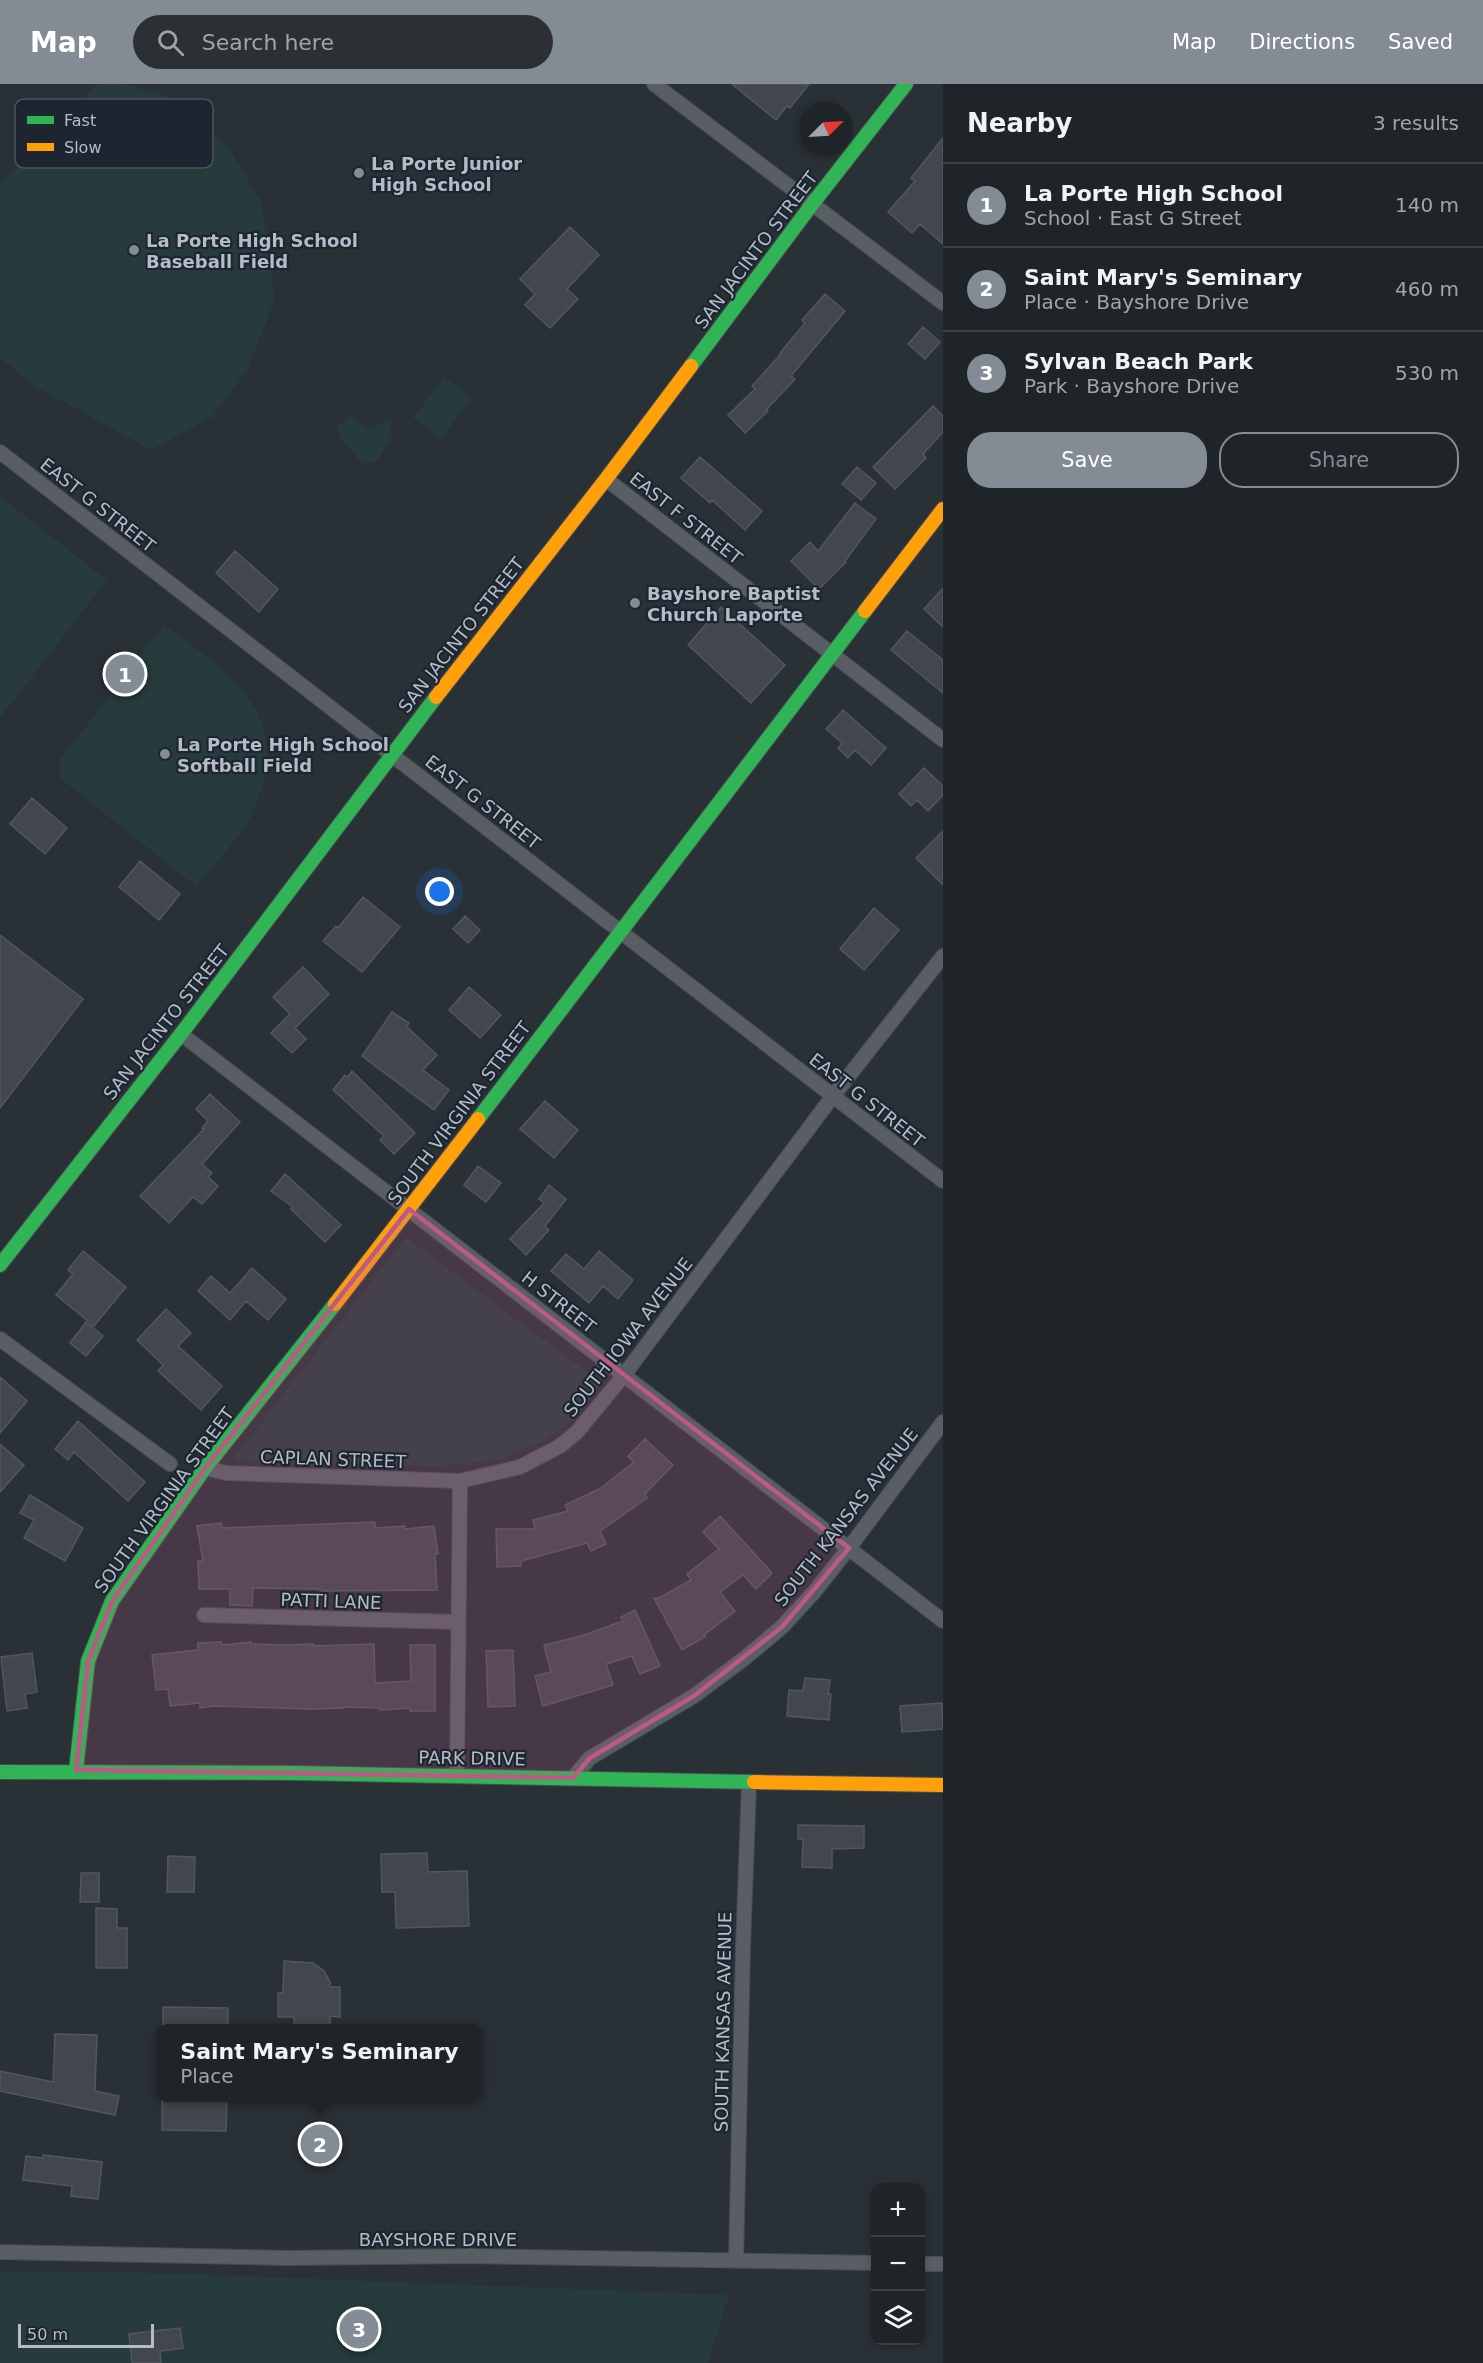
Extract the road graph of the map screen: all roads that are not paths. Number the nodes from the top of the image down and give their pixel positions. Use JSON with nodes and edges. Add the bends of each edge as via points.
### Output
{"nodes":[{"id":1,"x":654,"y":84,"type":"edge"},
{"id":2,"x":906,"y":84,"type":"edge"},
{"id":3,"x":813,"y":203,"type":"junction"},
{"id":4,"x":943,"y":303,"type":"edge"},
{"id":5,"x":0,"y":452,"type":"edge"},
{"id":6,"x":606,"y":479,"type":"junction"},
{"id":7,"x":943,"y":509,"type":"edge"},
{"id":8,"x":832,"y":654,"type":"junction"},
{"id":9,"x":943,"y":740,"type":"edge"},
{"id":10,"x":391,"y":755,"type":"junction"},
{"id":11,"x":619,"y":931,"type":"junction"},
{"id":12,"x":943,"y":956,"type":"edge"},
{"id":13,"x":181,"y":1034,"type":"junction"},
{"id":14,"x":833,"y":1096,"type":"junction"},
{"id":15,"x":943,"y":1181,"type":"edge"},
{"id":16,"x":409,"y":1209,"type":"junction"},
{"id":17,"x":0,"y":1265,"type":"edge"},
{"id":18,"x":0,"y":1339,"type":"edge"},
{"id":19,"x":624,"y":1375,"type":"junction"},
{"id":20,"x":943,"y":1422,"type":"edge"},
{"id":21,"x":170,"y":1464,"type":"dead end"},
{"id":22,"x":205,"y":1468,"type":"junction"},
{"id":23,"x":460,"y":1482,"type":"junction"},
{"id":24,"x":849,"y":1548,"type":"junction"},
{"id":25,"x":204,"y":1615,"type":"dead end"},
{"id":26,"x":943,"y":1621,"type":"edge"},
{"id":27,"x":458,"y":1622,"type":"junction"},
{"id":28,"x":76,"y":1770,"type":"junction"},
{"id":29,"x":0,"y":1772,"type":"edge"},
{"id":30,"x":457,"y":1776,"type":"junction"},
{"id":31,"x":573,"y":1778,"type":"junction"},
{"id":32,"x":749,"y":1784,"type":"junction"},
{"id":33,"x":943,"y":1785,"type":"edge"},
{"id":34,"x":0,"y":2252,"type":"edge"},
{"id":35,"x":736,"y":2261,"type":"junction"},
{"id":36,"x":871,"y":2263,"type":"edge"},
{"id":37,"x":925,"y":2264,"type":"edge"},
{"id":38,"x":943,"y":2264,"type":"edge"}],
"edges":[{"from":1,"to":3,"type":"street"},
{"from":2,"to":3,"type":"street","name":"SAN JACINTO STREET"},
{"from":3,"to":4,"type":"street"},
{"from":3,"to":6,"type":"street","name":"SAN JACINTO STREET"},
{"from":5,"to":10,"type":"street","name":"EAST G STREET"},
{"from":6,"to":8,"type":"street","name":"EAST F STREET"},
{"from":6,"to":10,"type":"street","name":"SAN JACINTO STREET"},
{"from":7,"to":8,"type":"street","name":"SOUTH VIRGINIA STREET"},
{"from":8,"to":9,"type":"street","name":"EAST F STREET"},
{"from":8,"to":11,"type":"street","name":"SOUTH VIRGINIA STREET"},
{"from":10,"to":11,"type":"street","name":"EAST G STREET"},
{"from":10,"to":13,"type":"street","name":"SAN JACINTO STREET"},
{"from":11,"to":14,"type":"street","name":"EAST G STREET"},
{"from":11,"to":16,"type":"street","name":"SOUTH VIRGINIA STREET"},
{"from":12,"to":14,"type":"street","name":"SOUTH IOWA AVENUE"},
{"from":13,"to":16,"type":"street","name":"H STREET"},
{"from":13,"to":17,"type":"street","name":"SAN JACINTO STREET"},
{"from":14,"to":15,"type":"street","name":"EAST G STREET"},
{"from":14,"to":19,"type":"street","name":"SOUTH IOWA AVENUE"},
{"from":16,"to":19,"type":"street","name":"H STREET"},
{"from":16,"to":22,"type":"street","name":"SOUTH VIRGINIA STREET"},
{"from":18,"to":21,"type":"street"},
{"from":19,"to":23,"type":"street","name":"SOUTH IOWA AVENUE","via":[[577,1432],[560,1446],[520,1467]]},
{"from":19,"to":24,"type":"street","name":"H STREET"},
{"from":20,"to":24,"type":"street","name":"SOUTH KANSAS AVENUE"},
{"from":22,"to":23,"type":"street","name":"CAPLAN STREET","via":[[226,1473]]},
{"from":22,"to":28,"type":"street","name":"SOUTH VIRGINIA STREET","via":[[112,1601],[88,1662]]},
{"from":23,"to":27,"type":"street"},
{"from":24,"to":26,"type":"street","name":"H STREET"},
{"from":24,"to":31,"type":"street","name":"SOUTH KANSAS AVENUE","via":[[782,1627],[745,1659],[694,1696],[591,1758]]},
{"from":25,"to":27,"type":"street","name":"PATTI LANE"},
{"from":27,"to":30,"type":"street"},
{"from":28,"to":29,"type":"street","name":"PARK DRIVE"},
{"from":28,"to":30,"type":"street","name":"PARK DRIVE"},
{"from":30,"to":31,"type":"street","name":"PARK DRIVE"},
{"from":31,"to":32,"type":"street","name":"PARK DRIVE"},
{"from":32,"to":33,"type":"street","name":"PARK DRIVE"},
{"from":32,"to":35,"type":"street","name":"SOUTH KANSAS AVENUE"},
{"from":34,"to":35,"type":"street","name":"BAYSHORE DRIVE"},
{"from":35,"to":36,"type":"street","name":"BAYSHORE DRIVE"},
{"from":37,"to":38,"type":"street"}]}
